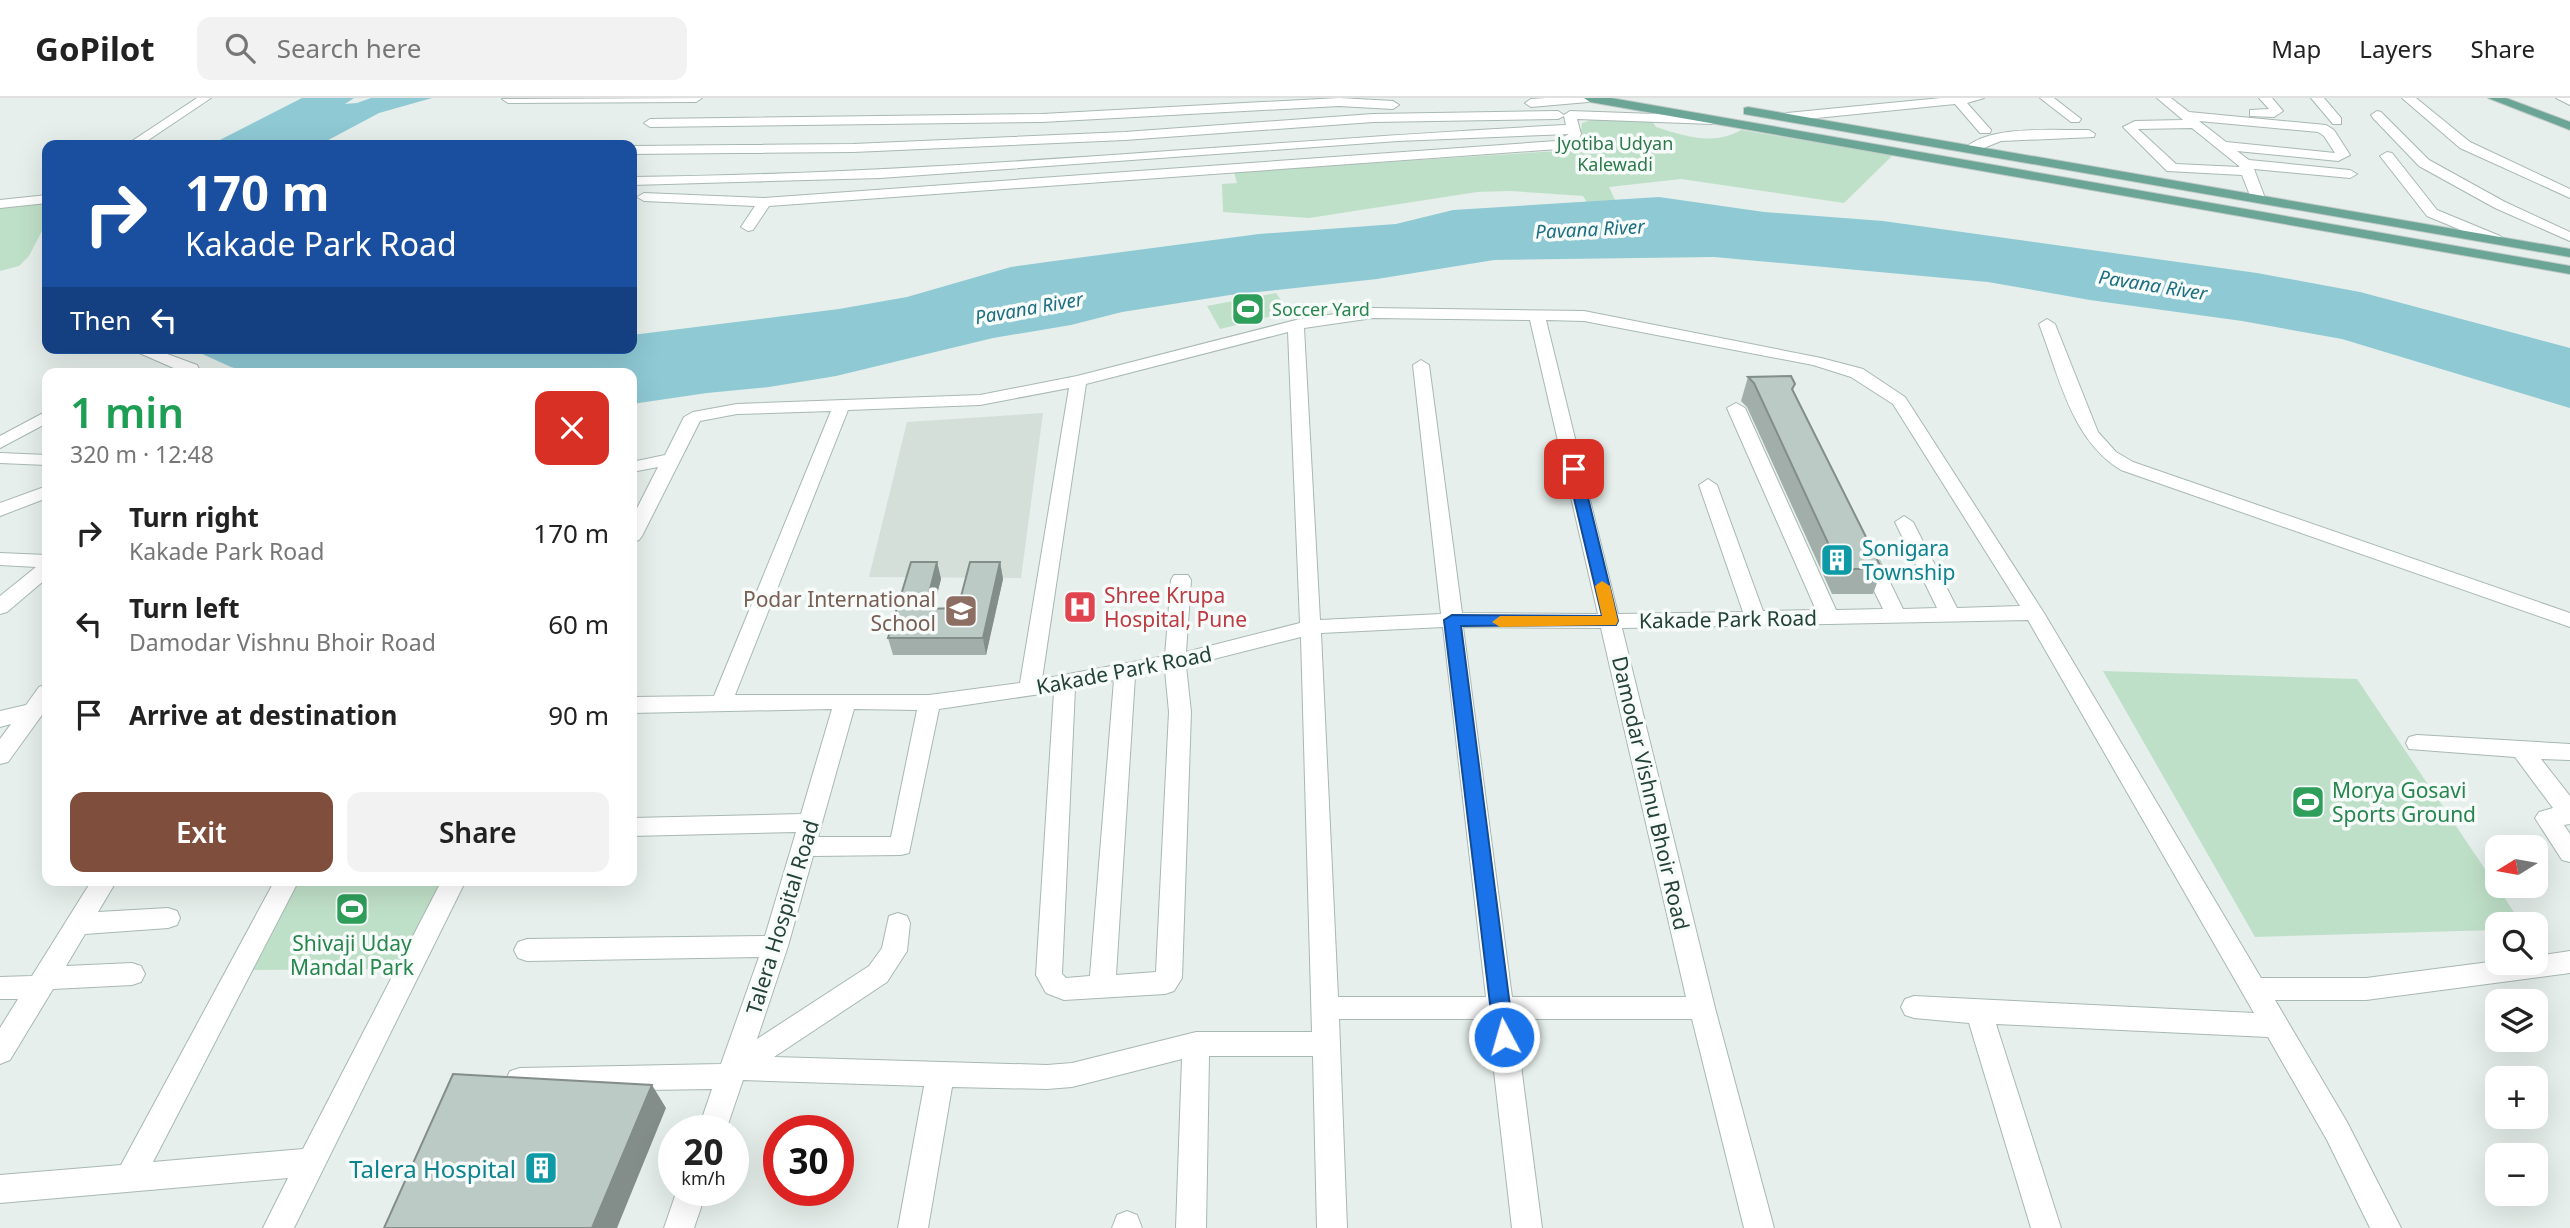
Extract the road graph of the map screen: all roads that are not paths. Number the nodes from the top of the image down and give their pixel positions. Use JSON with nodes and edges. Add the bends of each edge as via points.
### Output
{"nodes":[{"id":1,"x":205,"y":98,"type":"edge"},
{"id":2,"x":696,"y":98,"type":"edge"},
{"id":3,"x":1589,"y":98,"type":"edge"},
{"id":4,"x":1979,"y":98,"type":"edge"},
{"id":5,"x":2046,"y":98,"type":"edge"},
{"id":6,"x":2162,"y":98,"type":"edge"},
{"id":7,"x":2265,"y":98,"type":"edge"},
{"id":8,"x":2317,"y":98,"type":"edge"},
{"id":9,"x":2408,"y":98,"type":"edge"},
{"id":10,"x":2494,"y":98,"type":"edge"},
{"id":11,"x":2508,"y":98,"type":"edge"},
{"id":12,"x":2562,"y":98,"type":"edge"},
{"id":13,"x":509,"y":99,"type":"edge"},
{"id":14,"x":1933,"y":100,"type":"edge"},
{"id":15,"x":1958,"y":100,"type":"junction"},
{"id":16,"x":2570,"y":101,"type":"edge"},
{"id":17,"x":1734,"y":108,"type":"dead end"},
{"id":18,"x":1758,"y":113,"type":"junction"},
{"id":19,"x":2377,"y":115,"type":"dead end"},
{"id":20,"x":1787,"y":117,"type":"junction"},
{"id":21,"x":2188,"y":118,"type":"junction"},
{"id":22,"x":2075,"y":119,"type":"dead end"},
{"id":23,"x":1714,"y":120,"type":"junction"},
{"id":24,"x":2570,"y":120,"type":"edge"},
{"id":25,"x":1572,"y":121,"type":"junction"},
{"id":26,"x":2337,"y":121,"type":"dead end"},
{"id":27,"x":650,"y":123,"type":"dead end"},
{"id":28,"x":1748,"y":125,"type":"junction"},
{"id":29,"x":2570,"y":126,"type":"edge"},
{"id":30,"x":1985,"y":130,"type":"dead end"},
{"id":31,"x":2089,"y":134,"type":"dead end"},
{"id":32,"x":140,"y":140,"type":"edge"},
{"id":33,"x":2224,"y":146,"type":"junction"},
{"id":34,"x":1971,"y":149,"type":"junction"},
{"id":35,"x":637,"y":150,"type":"edge"},
{"id":36,"x":2419,"y":158,"type":"junction"},
{"id":37,"x":2247,"y":168,"type":"junction"},
{"id":38,"x":915,"y":172,"type":"junction"},
{"id":39,"x":2350,"y":174,"type":"dead end"},
{"id":40,"x":637,"y":181,"type":"edge"},
{"id":41,"x":906,"y":192,"type":"junction"},
{"id":42,"x":2570,"y":194,"type":"edge"},
{"id":43,"x":644,"y":197,"type":"dead end"},
{"id":44,"x":2258,"y":198,"type":"junction"},
{"id":45,"x":42,"y":200,"type":"edge"},
{"id":46,"x":764,"y":202,"type":"junction"},
{"id":47,"x":0,"y":204,"type":"edge"},
{"id":48,"x":748,"y":228,"type":"dead end"},
{"id":49,"x":2570,"y":237,"type":"edge"},
{"id":50,"x":2495,"y":239,"type":"junction"},
{"id":51,"x":2570,"y":253,"type":"edge"},
{"id":52,"x":2570,"y":270,"type":"edge"},
{"id":53,"x":1537,"y":315,"type":"junction"},
{"id":54,"x":2048,"y":324,"type":"dead end"},
{"id":55,"x":1296,"y":325,"type":"junction"},
{"id":56,"x":152,"y":354,"type":"edge"},
{"id":57,"x":1421,"y":365,"type":"dead end"},
{"id":58,"x":188,"y":368,"type":"edge"},
{"id":59,"x":1078,"y":381,"type":"junction"},
{"id":60,"x":841,"y":407,"type":"junction"},
{"id":61,"x":1736,"y":408,"type":"dead end"},
{"id":62,"x":42,"y":419,"type":"edge"},
{"id":63,"x":0,"y":443,"type":"edge"},
{"id":64,"x":0,"y":458,"type":"edge"},
{"id":65,"x":670,"y":459,"type":"junction"},
{"id":66,"x":42,"y":460,"type":"edge"},
{"id":67,"x":637,"y":466,"type":"edge"},
{"id":68,"x":1708,"y":485,"type":"dead end"},
{"id":69,"x":42,"y":494,"type":"edge"},
{"id":70,"x":0,"y":510,"type":"edge"},
{"id":71,"x":1904,"y":522,"type":"dead end"},
{"id":72,"x":637,"y":526,"type":"edge"},
{"id":73,"x":1860,"y":542,"type":"edge"},
{"id":74,"x":0,"y":559,"type":"edge"},
{"id":75,"x":42,"y":561,"type":"edge"},
{"id":76,"x":42,"y":572,"type":"edge"},
{"id":77,"x":1181,"y":580,"type":"dead end"},
{"id":78,"x":0,"y":607,"type":"edge"},
{"id":79,"x":2034,"y":613,"type":"junction"},
{"id":80,"x":1951,"y":615,"type":"junction"},
{"id":81,"x":1896,"y":616,"type":"junction"},
{"id":82,"x":1829,"y":617,"type":"junction"},
{"id":83,"x":1755,"y":618,"type":"junction"},
{"id":84,"x":1452,"y":620,"type":"junction"},
{"id":85,"x":2570,"y":620,"type":"edge"},
{"id":86,"x":1611,"y":621,"type":"junction"},
{"id":87,"x":1312,"y":627,"type":"junction"},
{"id":88,"x":1175,"y":661,"type":"junction"},
{"id":89,"x":1125,"y":671,"type":"junction"},
{"id":90,"x":1065,"y":681,"type":"junction"},
{"id":91,"x":1030,"y":689,"type":"junction"},
{"id":92,"x":42,"y":699,"type":"edge"},
{"id":93,"x":845,"y":701,"type":"junction"},
{"id":94,"x":722,"y":702,"type":"junction"},
{"id":95,"x":929,"y":703,"type":"junction"},
{"id":96,"x":637,"y":705,"type":"edge"},
{"id":97,"x":33,"y":711,"type":"junction"},
{"id":98,"x":0,"y":719,"type":"edge"},
{"id":99,"x":2417,"y":743,"type":"dead end"},
{"id":100,"x":2522,"y":750,"type":"junction"},
{"id":101,"x":2570,"y":752,"type":"edge"},
{"id":102,"x":0,"y":756,"type":"edge"},
{"id":103,"x":2570,"y":814,"type":"edge"},
{"id":104,"x":637,"y":827,"type":"edge"},
{"id":105,"x":808,"y":835,"type":"junction"},
{"id":106,"x":2570,"y":853,"type":"edge"},
{"id":107,"x":102,"y":886,"type":"edge"},
{"id":108,"x":284,"y":886,"type":"edge"},
{"id":109,"x":451,"y":886,"type":"edge"},
{"id":110,"x":168,"y":918,"type":"dead end"},
{"id":111,"x":898,"y":923,"type":"dead end"},
{"id":112,"x":79,"y":925,"type":"junction"},
{"id":113,"x":775,"y":946,"type":"junction"},
{"id":114,"x":527,"y":950,"type":"dead end"},
{"id":115,"x":2570,"y":962,"type":"edge"},
{"id":116,"x":132,"y":974,"type":"dead end"},
{"id":117,"x":43,"y":982,"type":"junction"},
{"id":118,"x":0,"y":988,"type":"edge"},
{"id":119,"x":1102,"y":988,"type":"junction"},
{"id":120,"x":2254,"y":989,"type":"junction"},
{"id":121,"x":1914,"y":1007,"type":"dead end"},
{"id":122,"x":1324,"y":1008,"type":"junction"},
{"id":123,"x":1702,"y":1008,"type":"junction"},
{"id":124,"x":1501,"y":1010,"type":"junction"},
{"id":125,"x":1979,"y":1012,"type":"junction"},
{"id":126,"x":2276,"y":1026,"type":"junction"},
{"id":127,"x":1196,"y":1044,"type":"junction"},
{"id":128,"x":1325,"y":1044,"type":"junction"},
{"id":129,"x":0,"y":1052,"type":"edge"},
{"id":130,"x":733,"y":1072,"type":"junction"},
{"id":131,"x":940,"y":1074,"type":"junction"},
{"id":132,"x":496,"y":1080,"type":"edge"},
{"id":133,"x":717,"y":1115,"type":"edge"},
{"id":134,"x":312,"y":1162,"type":"junction"},
{"id":135,"x":130,"y":1177,"type":"junction"},
{"id":136,"x":0,"y":1189,"type":"edge"},
{"id":137,"x":687,"y":1206,"type":"edge"},
{"id":138,"x":278,"y":1228,"type":"edge"},
{"id":139,"x":679,"y":1228,"type":"edge"},
{"id":140,"x":913,"y":1228,"type":"edge"},
{"id":141,"x":1191,"y":1228,"type":"edge"},
{"id":142,"x":1332,"y":1228,"type":"edge"},
{"id":143,"x":1527,"y":1228,"type":"edge"},
{"id":144,"x":1759,"y":1228,"type":"edge"},
{"id":145,"x":2046,"y":1228,"type":"edge"},
{"id":146,"x":2386,"y":1228,"type":"edge"}],
"edges":[{"from":1,"to":32,"type":"street"},
{"from":2,"to":13,"type":"street"},
{"from":3,"to":23,"type":"main road"},
{"from":3,"to":27,"type":"street","via":[[1508,104],[1376,106],[1339,102],[1042,118]]},
{"from":4,"to":15,"type":"street"},
{"from":5,"to":22,"type":"street"},
{"from":6,"to":21,"type":"street"},
{"from":7,"to":21,"type":"street","via":[[2277,111]]},
{"from":8,"to":26,"type":"street"},
{"from":9,"to":42,"type":"street","via":[[2465,145]]},
{"from":10,"to":29,"type":"main road"},
{"from":11,"to":24,"type":"main road"},
{"from":12,"to":16,"type":"street"},
{"from":14,"to":15,"type":"street"},
{"from":14,"to":20,"type":"street"},
{"from":15,"to":30,"type":"street"},
{"from":17,"to":18,"type":"main road"},
{"from":18,"to":20,"type":"main road"},
{"from":18,"to":28,"type":"main road"},
{"from":19,"to":36,"type":"street"},
{"from":20,"to":34,"type":"main road"},
{"from":21,"to":33,"type":"street"},
{"from":21,"to":33,"type":"street","via":[[2321,128],[2329,132],[2343,155]]},
{"from":21,"to":37,"type":"street","via":[[2129,127],[2172,168]]},
{"from":23,"to":25,"type":"street"},
{"from":23,"to":28,"type":"main road"},
{"from":25,"to":35,"type":"street","via":[[1373,118],[1125,136],[853,148]]},
{"from":25,"to":38,"type":"street"},
{"from":25,"to":41,"type":"street","via":[[1572,139],[1545,146]]},
{"from":28,"to":52,"type":"main road"},
{"from":31,"to":34,"type":"street","via":[[2001,137]]},
{"from":33,"to":37,"type":"street"},
{"from":34,"to":44,"type":"main road"},
{"from":36,"to":49,"type":"street","via":[[2465,187]]},
{"from":36,"to":50,"type":"street","via":[[2387,156],[2432,213]]},
{"from":37,"to":39,"type":"street"},
{"from":37,"to":44,"type":"street"},
{"from":38,"to":40,"type":"street"},
{"from":38,"to":41,"type":"street"},
{"from":41,"to":46,"type":"street"},
{"from":43,"to":46,"type":"street"},
{"from":44,"to":50,"type":"main road"},
{"from":45,"to":47,"type":"street"},
{"from":46,"to":48,"type":"street"},
{"from":50,"to":51,"type":"main road"},
{"from":53,"to":55,"type":"street","via":[[1374,313]]},
{"from":53,"to":79,"type":"street","via":[[1584,316],[1815,360],[1857,373],[1899,401]]},
{"from":53,"to":86,"type":"street","name":"Damodar Vishnu Bhoir Road"},
{"from":54,"to":85,"type":"street","via":[[2090,433],[2118,461]]},
{"from":55,"to":59,"type":"street"},
{"from":55,"to":87,"type":"street"},
{"from":56,"to":58,"type":"street"},
{"from":57,"to":84,"type":"street"},
{"from":59,"to":60,"type":"street","via":[[980,400]]},
{"from":59,"to":91,"type":"street"},
{"from":60,"to":65,"type":"street","via":[[737,409],[693,417]]},
{"from":60,"to":94,"type":"street"},
{"from":61,"to":82,"type":"street"},
{"from":62,"to":63,"type":"street"},
{"from":64,"to":66,"type":"street"},
{"from":65,"to":67,"type":"street"},
{"from":65,"to":72,"type":"street"},
{"from":68,"to":83,"type":"street"},
{"from":69,"to":70,"type":"street"},
{"from":71,"to":80,"type":"street"},
{"from":73,"to":81,"type":"street"},
{"from":74,"to":75,"type":"street"},
{"from":76,"to":78,"type":"street"},
{"from":77,"to":88,"type":"street"},
{"from":79,"to":80,"type":"street","name":"Kakade Park Road"},
{"from":79,"to":120,"type":"street"},
{"from":80,"to":81,"type":"street","name":"Kakade Park Road"},
{"from":81,"to":82,"type":"street","name":"Kakade Park Road"},
{"from":82,"to":83,"type":"street","name":"Kakade Park Road"},
{"from":83,"to":86,"type":"street","name":"Kakade Park Road"},
{"from":84,"to":86,"type":"street","name":"Kakade Park Road"},
{"from":84,"to":87,"type":"street","name":"Kakade Park Road"},
{"from":84,"to":124,"type":"street"},
{"from":86,"to":123,"type":"street","name":"Damodar Vishnu Bhoir Road"},
{"from":87,"to":88,"type":"street","name":"Kakade Park Road"},
{"from":87,"to":122,"type":"street"},
{"from":88,"to":89,"type":"street","name":"Kakade Park Road"},
{"from":88,"to":119,"type":"street","via":[[1180,712],[1169,978],[1158,985]]},
{"from":89,"to":90,"type":"street","name":"Kakade Park Road"},
{"from":89,"to":119,"type":"street"},
{"from":90,"to":91,"type":"street","name":"Kakade Park Road"},
{"from":90,"to":119,"type":"street","via":[[1049,975],[1058,988]]},
{"from":91,"to":95,"type":"street","name":"Kakade Park Road"},
{"from":92,"to":97,"type":"street"},
{"from":93,"to":94,"type":"street","name":"Kakade Park Road"},
{"from":93,"to":95,"type":"street","name":"Kakade Park Road"},
{"from":93,"to":105,"type":"street","name":"Talera Hospital Road"},
{"from":94,"to":96,"type":"street","name":"Kakade Park Road"},
{"from":95,"to":105,"type":"street","via":[[901,846]]},
{"from":97,"to":98,"type":"street"},
{"from":97,"to":102,"type":"street"},
{"from":99,"to":100,"type":"street"},
{"from":100,"to":101,"type":"street"},
{"from":100,"to":103,"type":"street"},
{"from":103,"to":106,"type":"street","via":[[2547,818]]},
{"from":104,"to":105,"type":"street"},
{"from":105,"to":113,"type":"street","name":"Talera Hospital Road"},
{"from":107,"to":112,"type":"street"},
{"from":108,"to":135,"type":"street"},
{"from":109,"to":134,"type":"street"},
{"from":110,"to":112,"type":"street"},
{"from":111,"to":130,"type":"street","via":[[894,951],[878,974]]},
{"from":112,"to":117,"type":"street"},
{"from":113,"to":114,"type":"street"},
{"from":113,"to":130,"type":"street","name":"Talera Hospital Road"},
{"from":115,"to":120,"type":"street","via":[[2366,989]]},
{"from":116,"to":117,"type":"street"},
{"from":117,"to":118,"type":"street"},
{"from":117,"to":129,"type":"street"},
{"from":120,"to":126,"type":"street"},
{"from":121,"to":125,"type":"street"},
{"from":122,"to":124,"type":"street"},
{"from":122,"to":128,"type":"street"},
{"from":123,"to":124,"type":"street"},
{"from":123,"to":144,"type":"street","name":"Damodar Vishnu Bhoir Road"},
{"from":124,"to":143,"type":"street"},
{"from":125,"to":126,"type":"street"},
{"from":125,"to":145,"type":"street"},
{"from":126,"to":146,"type":"street"},
{"from":127,"to":128,"type":"street"},
{"from":127,"to":131,"type":"street","via":[[1072,1075]]},
{"from":127,"to":141,"type":"street"},
{"from":128,"to":142,"type":"street"},
{"from":130,"to":131,"type":"street"},
{"from":130,"to":132,"type":"street"},
{"from":130,"to":133,"type":"street","name":"Talera Hospital Road"},
{"from":131,"to":140,"type":"street"},
{"from":134,"to":135,"type":"street"},
{"from":134,"to":138,"type":"street"},
{"from":135,"to":136,"type":"street"},
{"from":137,"to":139,"type":"street"}]}
